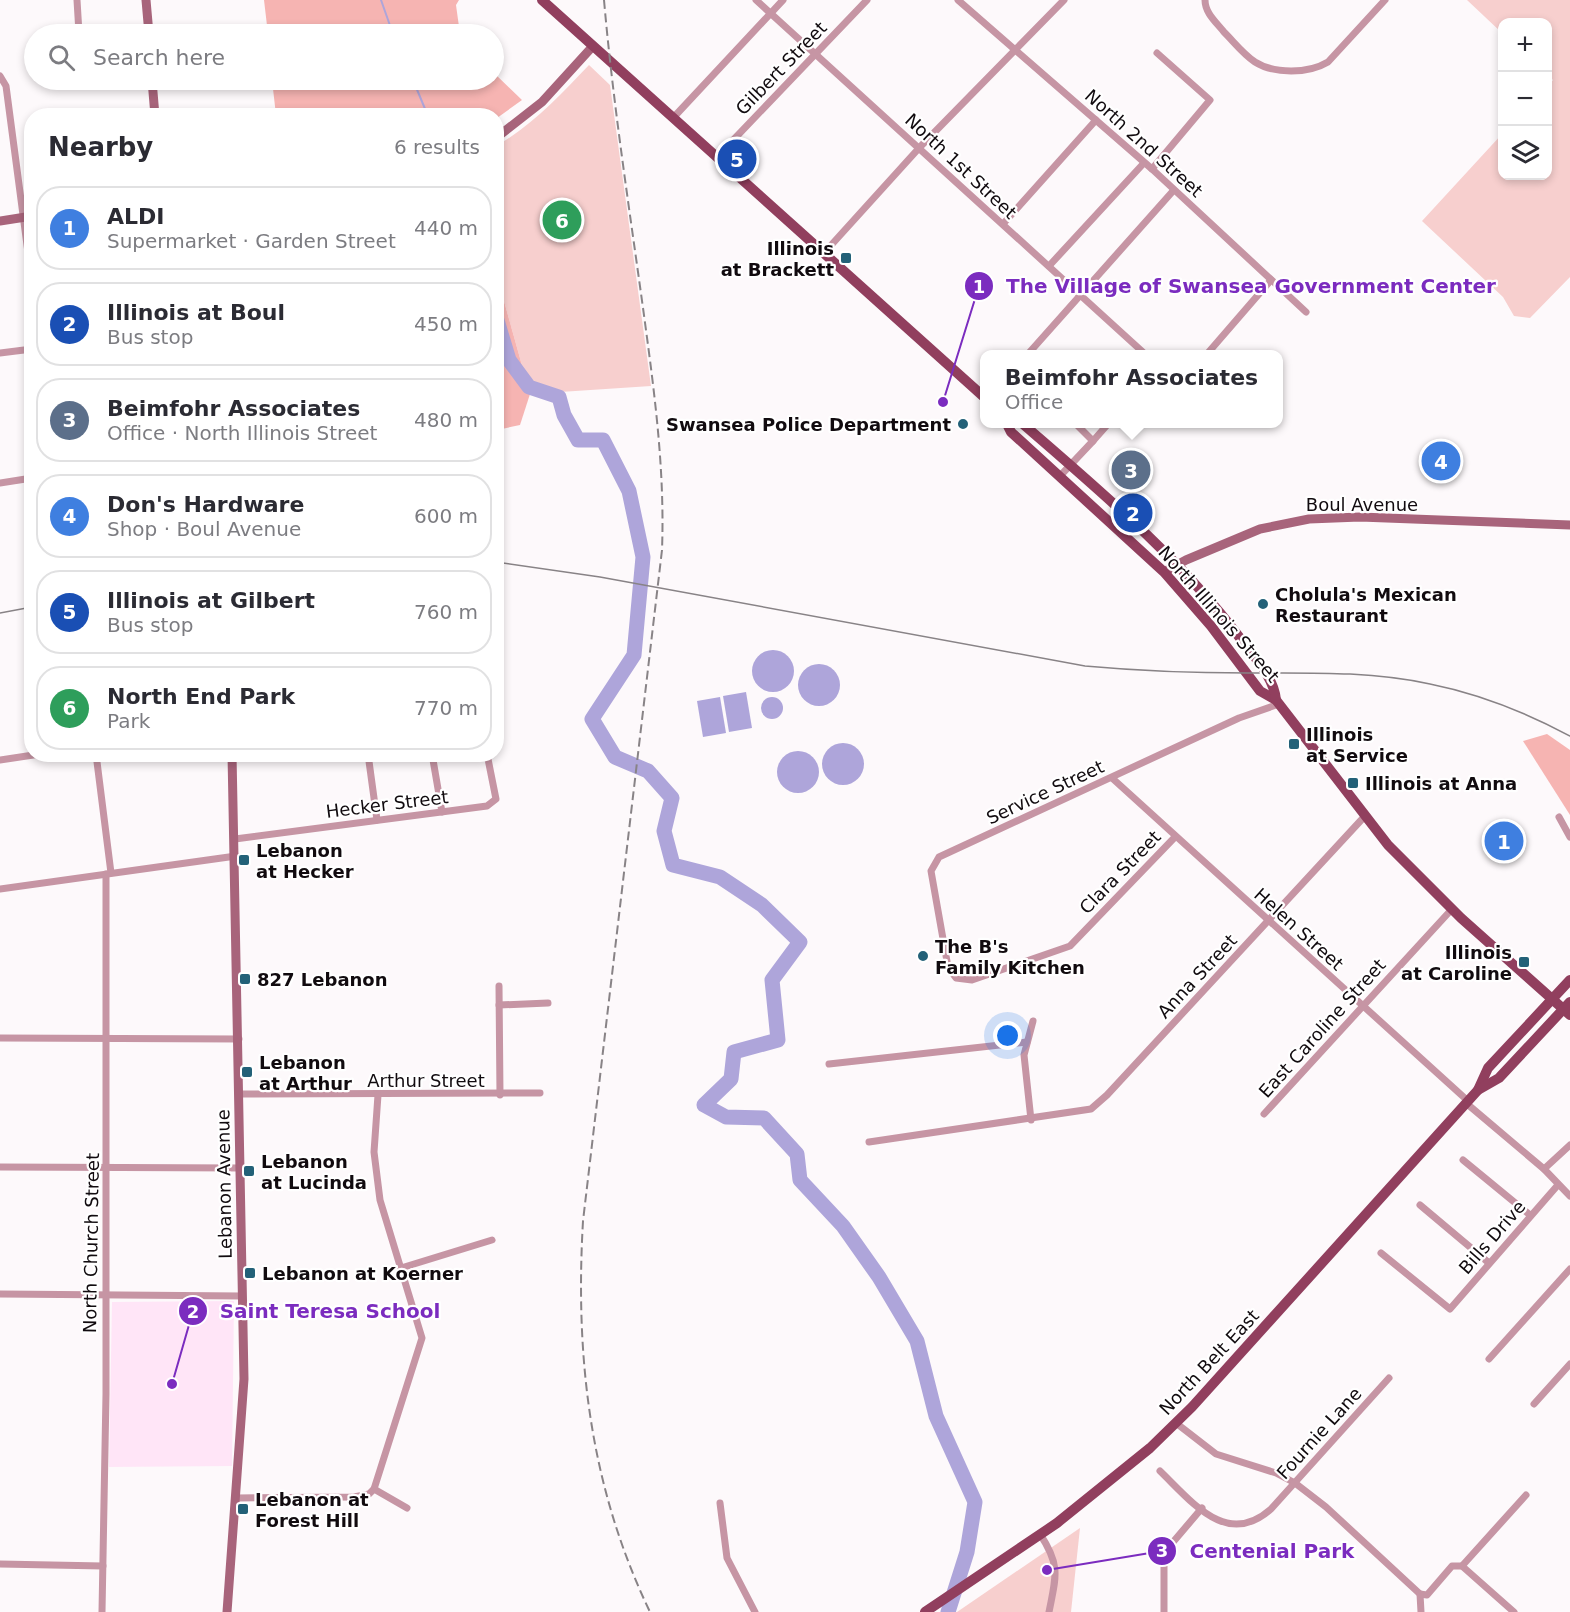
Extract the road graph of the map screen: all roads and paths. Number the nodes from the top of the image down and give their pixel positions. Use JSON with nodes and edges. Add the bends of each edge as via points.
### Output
{"nodes":[{"id":1,"x":77,"y":0,"type":"edge"},
{"id":2,"x":146,"y":0,"type":"edge"},
{"id":3,"x":543,"y":0,"type":"edge"},
{"id":4,"x":756,"y":0,"type":"edge"},
{"id":5,"x":783,"y":0,"type":"edge"},
{"id":6,"x":867,"y":0,"type":"edge"},
{"id":7,"x":957,"y":0,"type":"edge"},
{"id":8,"x":1064,"y":0,"type":"edge"},
{"id":9,"x":1205,"y":0,"type":"edge"},
{"id":10,"x":1384,"y":0,"type":"edge"},
{"id":11,"x":771,"y":14,"type":"junction"},
{"id":12,"x":78,"y":24,"type":"edge"},
{"id":13,"x":148,"y":24,"type":"edge"},
{"id":14,"x":593,"y":46,"type":"junction"},
{"id":15,"x":1017,"y":50,"type":"junction"},
{"id":16,"x":1157,"y":53,"type":"dead end"},
{"id":17,"x":815,"y":54,"type":"junction"},
{"id":18,"x":0,"y":76,"type":"edge"},
{"id":19,"x":153,"y":90,"type":"edge"},
{"id":20,"x":154,"y":108,"type":"edge"},
{"id":21,"x":673,"y":118,"type":"junction"},
{"id":22,"x":1096,"y":120,"type":"junction"},
{"id":23,"x":504,"y":132,"type":"edge"},
{"id":24,"x":920,"y":147,"type":"junction"},
{"id":25,"x":717,"y":158,"type":"junction"},
{"id":26,"x":1143,"y":164,"type":"junction"},
{"id":27,"x":1152,"y":169,"type":"junction"},
{"id":28,"x":1173,"y":191,"type":"junction"},
{"id":29,"x":24,"y":198,"type":"edge"},
{"id":30,"x":24,"y":217,"type":"edge"},
{"id":31,"x":0,"y":221,"type":"edge"},
{"id":32,"x":1003,"y":224,"type":"junction"},
{"id":33,"x":824,"y":253,"type":"junction"},
{"id":34,"x":1049,"y":266,"type":"junction"},
{"id":35,"x":1271,"y":280,"type":"junction"},
{"id":36,"x":1081,"y":296,"type":"junction"},
{"id":37,"x":1306,"y":312,"type":"dead end"},
{"id":38,"x":24,"y":350,"type":"edge"},
{"id":39,"x":1032,"y":350,"type":"edge"},
{"id":40,"x":1141,"y":350,"type":"edge"},
{"id":41,"x":1210,"y":350,"type":"edge"},
{"id":42,"x":0,"y":353,"type":"edge"},
{"id":43,"x":980,"y":393,"type":"edge"},
{"id":44,"x":1009,"y":428,"type":"edge"},
{"id":45,"x":1029,"y":428,"type":"edge"},
{"id":46,"x":1081,"y":428,"type":"edge"},
{"id":47,"x":1104,"y":428,"type":"edge"},
{"id":48,"x":1093,"y":441,"type":"junction"},
{"id":49,"x":1071,"y":465,"type":"junction"},
{"id":50,"x":1060,"y":476,"type":"junction"},
{"id":51,"x":24,"y":479,"type":"edge"},
{"id":52,"x":0,"y":483,"type":"edge"},
{"id":53,"x":1570,"y":525,"type":"edge"},
{"id":54,"x":1179,"y":564,"type":"junction"},
{"id":55,"x":1164,"y":572,"type":"junction"},
{"id":56,"x":1278,"y":702,"type":"junction"},
{"id":57,"x":24,"y":756,"type":"edge"},
{"id":58,"x":0,"y":760,"type":"edge"},
{"id":59,"x":97,"y":762,"type":"edge"},
{"id":60,"x":232,"y":762,"type":"edge"},
{"id":61,"x":369,"y":762,"type":"edge"},
{"id":62,"x":433,"y":762,"type":"edge"},
{"id":63,"x":489,"y":762,"type":"edge"},
{"id":64,"x":1112,"y":778,"type":"junction"},
{"id":65,"x":442,"y":812,"type":"junction"},
{"id":66,"x":1364,"y":817,"type":"junction"},
{"id":67,"x":1559,"y":817,"type":"dead end"},
{"id":68,"x":377,"y":820,"type":"junction"},
{"id":69,"x":1174,"y":837,"type":"junction"},
{"id":70,"x":1570,"y":837,"type":"edge"},
{"id":71,"x":235,"y":839,"type":"junction"},
{"id":72,"x":236,"y":856,"type":"junction"},
{"id":73,"x":108,"y":874,"type":"junction"},
{"id":74,"x":0,"y":889,"type":"edge"},
{"id":75,"x":1452,"y":909,"type":"junction"},
{"id":76,"x":1268,"y":921,"type":"junction"},
{"id":77,"x":956,"y":978,"type":"joint"},
{"id":78,"x":1570,"y":980,"type":"edge"},
{"id":79,"x":499,"y":986,"type":"dead end"},
{"id":80,"x":1552,"y":999,"type":"junction"},
{"id":81,"x":548,"y":1002,"type":"dead end"},
{"id":82,"x":499,"y":1005,"type":"junction"},
{"id":83,"x":1362,"y":1006,"type":"junction"},
{"id":84,"x":1568,"y":1009,"type":"edge"},
{"id":85,"x":1032,"y":1022,"type":"dead end"},
{"id":86,"x":0,"y":1038,"type":"edge"},
{"id":87,"x":106,"y":1038,"type":"junction"},
{"id":88,"x":239,"y":1039,"type":"junction"},
{"id":89,"x":1027,"y":1042,"type":"junction"},
{"id":90,"x":829,"y":1065,"type":"dead end"},
{"id":91,"x":1478,"y":1090,"type":"junction"},
{"id":92,"x":540,"y":1093,"type":"dead end"},
{"id":93,"x":240,"y":1094,"type":"junction"},
{"id":94,"x":378,"y":1095,"type":"junction"},
{"id":95,"x":500,"y":1095,"type":"junction"},
{"id":96,"x":1467,"y":1102,"type":"junction"},
{"id":97,"x":1264,"y":1114,"type":"dead end"},
{"id":98,"x":1031,"y":1120,"type":"junction"},
{"id":99,"x":869,"y":1142,"type":"dead end"},
{"id":100,"x":1570,"y":1145,"type":"edge"},
{"id":101,"x":1463,"y":1160,"type":"dead end"},
{"id":102,"x":0,"y":1167,"type":"edge"},
{"id":103,"x":107,"y":1167,"type":"junction"},
{"id":104,"x":241,"y":1168,"type":"junction"},
{"id":105,"x":1544,"y":1169,"type":"junction"},
{"id":106,"x":1557,"y":1186,"type":"junction"},
{"id":107,"x":1570,"y":1196,"type":"edge"},
{"id":108,"x":1420,"y":1205,"type":"dead end"},
{"id":109,"x":1530,"y":1215,"type":"junction"},
{"id":110,"x":492,"y":1240,"type":"dead end"},
{"id":111,"x":1381,"y":1253,"type":"dead end"},
{"id":112,"x":1489,"y":1263,"type":"junction"},
{"id":113,"x":401,"y":1268,"type":"junction"},
{"id":114,"x":1570,"y":1269,"type":"edge"},
{"id":115,"x":0,"y":1294,"type":"edge"},
{"id":116,"x":104,"y":1296,"type":"junction"},
{"id":117,"x":242,"y":1296,"type":"junction"},
{"id":118,"x":1490,"y":1359,"type":"dead end"},
{"id":119,"x":1570,"y":1364,"type":"edge"},
{"id":120,"x":1389,"y":1378,"type":"dead end"},
{"id":121,"x":1534,"y":1404,"type":"dead end"},
{"id":122,"x":1176,"y":1423,"type":"junction"},
{"id":123,"x":1161,"y":1471,"type":"dead end"},
{"id":124,"x":1295,"y":1483,"type":"junction"},
{"id":125,"x":374,"y":1489,"type":"junction"},
{"id":126,"x":1526,"y":1495,"type":"dead end"},
{"id":127,"x":236,"y":1498,"type":"junction"},
{"id":128,"x":720,"y":1503,"type":"dead end"},
{"id":129,"x":407,"y":1508,"type":"dead end"},
{"id":130,"x":1202,"y":1508,"type":"junction"},
{"id":131,"x":1040,"y":1534,"type":"junction"},
{"id":132,"x":0,"y":1564,"type":"edge"},
{"id":133,"x":103,"y":1566,"type":"junction"},
{"id":134,"x":1462,"y":1566,"type":"junction"},
{"id":135,"x":1420,"y":1594,"type":"junction"},
{"id":136,"x":102,"y":1612,"type":"edge"},
{"id":137,"x":227,"y":1612,"type":"edge"},
{"id":138,"x":755,"y":1612,"type":"edge"},
{"id":139,"x":925,"y":1612,"type":"edge"},
{"id":140,"x":1049,"y":1612,"type":"edge"},
{"id":141,"x":1164,"y":1612,"type":"edge"},
{"id":142,"x":1421,"y":1612,"type":"edge"},
{"id":143,"x":1514,"y":1612,"type":"edge"}],
"edges":[{"from":1,"to":12,"type":"street"},
{"from":2,"to":13,"type":"main road"},
{"from":3,"to":14,"type":"main road"},
{"from":4,"to":11,"type":"street","name":"North 1st Street"},
{"from":5,"to":11,"type":"street"},
{"from":6,"to":17,"type":"street","name":"Gilbert Street"},
{"from":7,"to":15,"type":"street","name":"North 2nd Street"},
{"from":8,"to":15,"type":"street"},
{"from":9,"to":10,"type":"street","via":[[1211,18],[1248,57],[1257,63],[1298,70],[1328,62]]},
{"from":11,"to":17,"type":"street","name":"North 1st Street"},
{"from":11,"to":21,"type":"street"},
{"from":14,"to":21,"type":"main road"},
{"from":14,"to":23,"type":"main road","via":[[542,102]]},
{"from":15,"to":22,"type":"street","name":"North 2nd Street"},
{"from":15,"to":24,"type":"street"},
{"from":16,"to":27,"type":"street","via":[[1210,100]]},
{"from":17,"to":24,"type":"street","name":"North 1st Street"},
{"from":17,"to":25,"type":"street","name":"Gilbert Street"},
{"from":18,"to":29,"type":"street","via":[[6,86]]},
{"from":19,"to":20,"type":"main road"},
{"from":21,"to":25,"type":"main road"},
{"from":22,"to":26,"type":"street","name":"North 2nd Street"},
{"from":22,"to":32,"type":"street"},
{"from":24,"to":32,"type":"street","name":"North 1st Street"},
{"from":24,"to":33,"type":"street"},
{"from":25,"to":33,"type":"main road"},
{"from":26,"to":27,"type":"street","name":"North 2nd Street"},
{"from":26,"to":34,"type":"street"},
{"from":27,"to":28,"type":"street","name":"North 2nd Street"},
{"from":28,"to":35,"type":"street","name":"North 2nd Street"},
{"from":28,"to":36,"type":"street"},
{"from":30,"to":31,"type":"main road"},
{"from":32,"to":34,"type":"street","name":"North 1st Street"},
{"from":33,"to":43,"type":"main road"},
{"from":34,"to":36,"type":"street","name":"North 1st Street"},
{"from":35,"to":37,"type":"street","name":"North 2nd Street"},
{"from":35,"to":41,"type":"street"},
{"from":36,"to":39,"type":"street"},
{"from":36,"to":40,"type":"street","name":"North 1st Street"},
{"from":38,"to":42,"type":"street"},
{"from":44,"to":50,"type":"main road","name":"North Illinois Street"},
{"from":45,"to":49,"type":"main road","name":"North Illinois Street"},
{"from":46,"to":48,"type":"street"},
{"from":47,"to":48,"type":"street"},
{"from":48,"to":49,"type":"street"},
{"from":49,"to":50,"type":"street"},
{"from":49,"to":54,"type":"main road","name":"North Illinois Street"},
{"from":50,"to":55,"type":"main road","name":"North Illinois Street"},
{"from":51,"to":52,"type":"street"},
{"from":53,"to":54,"type":"main road","name":"Boul Avenue","via":[[1309,519],[1260,529]]},
{"from":54,"to":55,"type":"main road","name":"Boul Avenue"},
{"from":54,"to":56,"type":"main road","name":"North Illinois Street","via":[[1272,682]]},
{"from":55,"to":56,"type":"main road","name":"North Illinois Street","via":[[1260,691]]},
{"from":56,"to":64,"type":"street","name":"Service Street"},
{"from":56,"to":66,"type":"main road","name":"North Illinois Street"},
{"from":57,"to":58,"type":"street"},
{"from":59,"to":73,"type":"street","name":"North Church Street"},
{"from":60,"to":71,"type":"main road","name":"Lebanon Avenue"},
{"from":61,"to":68,"type":"street"},
{"from":62,"to":65,"type":"street"},
{"from":63,"to":65,"type":"street","name":"Hecker Street","via":[[496,799],[487,806]]},
{"from":64,"to":69,"type":"street","name":"Helen Street"},
{"from":64,"to":77,"type":"street","name":"Service Street","via":[[939,857],[931,870],[948,967]]},
{"from":65,"to":68,"type":"street","name":"Hecker Street"},
{"from":66,"to":75,"type":"main road","name":"North Illinois Street"},
{"from":66,"to":76,"type":"street","name":"Anna Street"},
{"from":67,"to":70,"type":"street"},
{"from":68,"to":71,"type":"street","name":"Hecker Street"},
{"from":69,"to":76,"type":"street","name":"Helen Street"},
{"from":69,"to":77,"type":"street","name":"Clara Street","via":[[1070,946],[972,980]]},
{"from":71,"to":72,"type":"main road","name":"Lebanon Avenue"},
{"from":72,"to":73,"type":"street"},
{"from":72,"to":88,"type":"main road","name":"Lebanon Avenue"},
{"from":73,"to":74,"type":"street"},
{"from":73,"to":87,"type":"street","name":"North Church Street"},
{"from":75,"to":80,"type":"main road","name":"North Illinois Street"},
{"from":75,"to":83,"type":"street","name":"East Caroline Street"},
{"from":76,"to":83,"type":"street","name":"Helen Street"},
{"from":76,"to":98,"type":"street","name":"Anna Street","via":[[1091,1109]]},
{"from":78,"to":80,"type":"main road","name":"North Belt East"},
{"from":79,"to":82,"type":"street"},
{"from":80,"to":84,"type":"main road","name":"North Illinois Street"},
{"from":80,"to":91,"type":"main road","name":"North Belt East","via":[[1488,1068]]},
{"from":81,"to":82,"type":"street"},
{"from":82,"to":95,"type":"street"},
{"from":83,"to":96,"type":"street","name":"Helen Street"},
{"from":83,"to":97,"type":"street","name":"East Caroline Street"},
{"from":84,"to":91,"type":"main road","name":"North Belt East","via":[[1499,1078]]},
{"from":85,"to":89,"type":"street"},
{"from":86,"to":87,"type":"street"},
{"from":87,"to":88,"type":"street"},
{"from":87,"to":103,"type":"street","name":"North Church Street"},
{"from":88,"to":93,"type":"main road","name":"Lebanon Avenue"},
{"from":89,"to":90,"type":"street"},
{"from":89,"to":98,"type":"street","via":[[1024,1055]]},
{"from":91,"to":96,"type":"main road","name":"North Belt East"},
{"from":92,"to":95,"type":"street","name":"Arthur Street"},
{"from":93,"to":94,"type":"street","name":"Arthur Street"},
{"from":93,"to":104,"type":"main road","name":"Lebanon Avenue"},
{"from":94,"to":95,"type":"street","name":"Arthur Street"},
{"from":94,"to":113,"type":"street","via":[[374,1152],[380,1200]]},
{"from":96,"to":105,"type":"street","name":"Helen Street"},
{"from":96,"to":122,"type":"main road","name":"North Belt East"},
{"from":98,"to":99,"type":"street","name":"Anna Street"},
{"from":100,"to":105,"type":"street"},
{"from":101,"to":109,"type":"street"},
{"from":102,"to":103,"type":"street"},
{"from":103,"to":104,"type":"street"},
{"from":103,"to":116,"type":"street","name":"North Church Street"},
{"from":104,"to":117,"type":"main road","name":"Lebanon Avenue"},
{"from":105,"to":106,"type":"street","name":"Helen Street"},
{"from":106,"to":107,"type":"street","name":"Helen Street"},
{"from":106,"to":109,"type":"street","name":"Bills Drive"},
{"from":108,"to":112,"type":"street"},
{"from":109,"to":112,"type":"street","name":"Bills Drive"},
{"from":110,"to":113,"type":"street"},
{"from":111,"to":112,"type":"street","name":"Bills Drive","via":[[1450,1309]]},
{"from":113,"to":125,"type":"street","via":[[422,1338]]},
{"from":114,"to":118,"type":"street"},
{"from":115,"to":116,"type":"street"},
{"from":116,"to":117,"type":"street"},
{"from":116,"to":133,"type":"street","name":"North Church Street"},
{"from":117,"to":127,"type":"main road","name":"Lebanon Avenue","via":[[244,1379]]},
{"from":119,"to":121,"type":"street"},
{"from":120,"to":124,"type":"street","name":"Fournie Lane"},
{"from":122,"to":124,"type":"street","via":[[1216,1454]]},
{"from":122,"to":131,"type":"main road","name":"North Belt East","via":[[1093,1496]]},
{"from":123,"to":130,"type":"street","name":"Fournie Lane"},
{"from":124,"to":130,"type":"street","name":"Fournie Lane","via":[[1261,1518],[1242,1526],[1224,1524]]},
{"from":124,"to":135,"type":"street"},
{"from":125,"to":127,"type":"street","via":[[354,1497]]},
{"from":125,"to":129,"type":"street"},
{"from":126,"to":134,"type":"street"},
{"from":127,"to":137,"type":"main road","name":"Lebanon Avenue"},
{"from":128,"to":138,"type":"street","via":[[727,1558]]},
{"from":130,"to":141,"type":"street","via":[[1168,1548]]},
{"from":131,"to":139,"type":"main road","name":"North Belt East"},
{"from":131,"to":140,"type":"street","via":[[1053,1554],[1055,1566]]},
{"from":132,"to":133,"type":"street"},
{"from":133,"to":136,"type":"street","name":"North Church Street"},
{"from":134,"to":135,"type":"street","via":[[1452,1566],[1427,1595]]},
{"from":134,"to":143,"type":"street"},
{"from":135,"to":142,"type":"street"}]}
